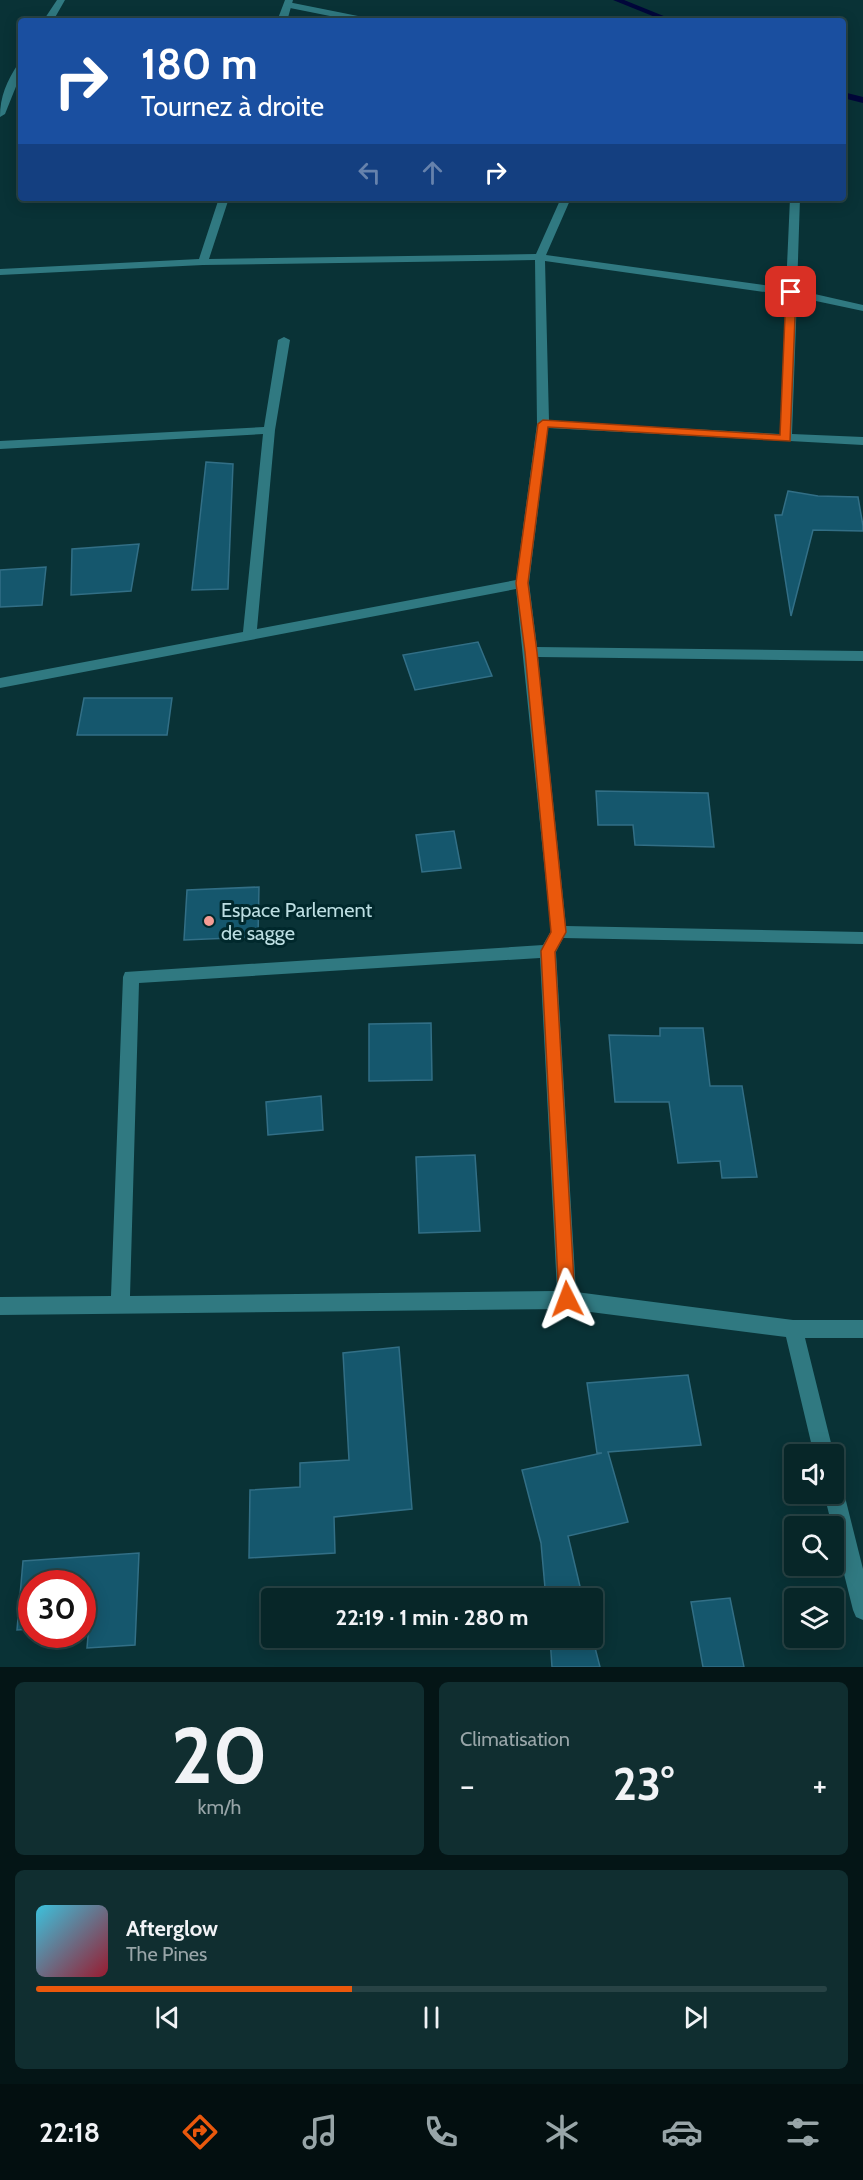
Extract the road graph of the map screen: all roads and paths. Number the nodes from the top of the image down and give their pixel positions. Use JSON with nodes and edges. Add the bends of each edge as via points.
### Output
{"nodes":[{"id":1,"x":61,"y":0,"type":"edge"},
{"id":2,"x":288,"y":2,"type":"edge"},
{"id":3,"x":50,"y":18,"type":"edge"},
{"id":4,"x":283,"y":18,"type":"edge"},
{"id":5,"x":355,"y":18,"type":"edge"},
{"id":6,"x":18,"y":71,"type":"edge"},
{"id":7,"x":0,"y":114,"type":"edge"},
{"id":8,"x":223,"y":201,"type":"edge"},
{"id":9,"x":565,"y":201,"type":"edge"},
{"id":10,"x":795,"y":201,"type":"edge"},
{"id":11,"x":540,"y":257,"type":"junction"},
{"id":12,"x":203,"y":262,"type":"junction"},
{"id":13,"x":0,"y":272,"type":"edge"},
{"id":14,"x":791,"y":292,"type":"junction"},
{"id":15,"x":863,"y":308,"type":"edge"},
{"id":16,"x":284,"y":339,"type":"dead end"},
{"id":17,"x":543,"y":424,"type":"junction"},
{"id":18,"x":269,"y":430,"type":"junction"},
{"id":19,"x":786,"y":438,"type":"junction"},
{"id":20,"x":863,"y":441,"type":"edge"},
{"id":21,"x":0,"y":445,"type":"edge"},
{"id":22,"x":522,"y":583,"type":"junction"},
{"id":23,"x":250,"y":634,"type":"junction"},
{"id":24,"x":531,"y":652,"type":"junction"},
{"id":25,"x":863,"y":656,"type":"edge"},
{"id":26,"x":0,"y":683,"type":"edge"},
{"id":27,"x":559,"y":932,"type":"junction"},
{"id":28,"x":863,"y":938,"type":"edge"},
{"id":29,"x":548,"y":951,"type":"junction"},
{"id":30,"x":567,"y":1299,"type":"junction"},
{"id":31,"x":120,"y":1305,"type":"junction"},
{"id":32,"x":0,"y":1306,"type":"edge"},
{"id":33,"x":793,"y":1329,"type":"junction"},
{"id":34,"x":863,"y":1329,"type":"edge"},
{"id":35,"x":821,"y":1444,"type":"edge"},
{"id":36,"x":837,"y":1504,"type":"edge"},
{"id":37,"x":863,"y":1610,"type":"edge"}],
"edges":[{"from":1,"to":3,"type":"street"},
{"from":2,"to":4,"type":"street"},
{"from":2,"to":5,"type":"street"},
{"from":6,"to":7,"type":"street"},
{"from":8,"to":12,"type":"street"},
{"from":9,"to":11,"type":"street"},
{"from":10,"to":14,"type":"street"},
{"from":11,"to":12,"type":"street"},
{"from":11,"to":14,"type":"street"},
{"from":11,"to":17,"type":"street"},
{"from":12,"to":13,"type":"street"},
{"from":14,"to":15,"type":"street"},
{"from":14,"to":19,"type":"street"},
{"from":16,"to":18,"type":"street"},
{"from":17,"to":19,"type":"street"},
{"from":17,"to":22,"type":"street"},
{"from":18,"to":21,"type":"street"},
{"from":18,"to":23,"type":"street"},
{"from":19,"to":20,"type":"street"},
{"from":22,"to":23,"type":"street"},
{"from":22,"to":24,"type":"street"},
{"from":23,"to":26,"type":"street"},
{"from":24,"to":25,"type":"street"},
{"from":24,"to":27,"type":"street"},
{"from":27,"to":28,"type":"street"},
{"from":27,"to":29,"type":"street"},
{"from":29,"to":30,"type":"street"},
{"from":29,"to":31,"type":"street","via":[[131,977]]},
{"from":30,"to":31,"type":"street"},
{"from":30,"to":33,"type":"street"},
{"from":31,"to":32,"type":"street"},
{"from":33,"to":34,"type":"street"},
{"from":33,"to":35,"type":"street"},
{"from":36,"to":37,"type":"street"}]}
